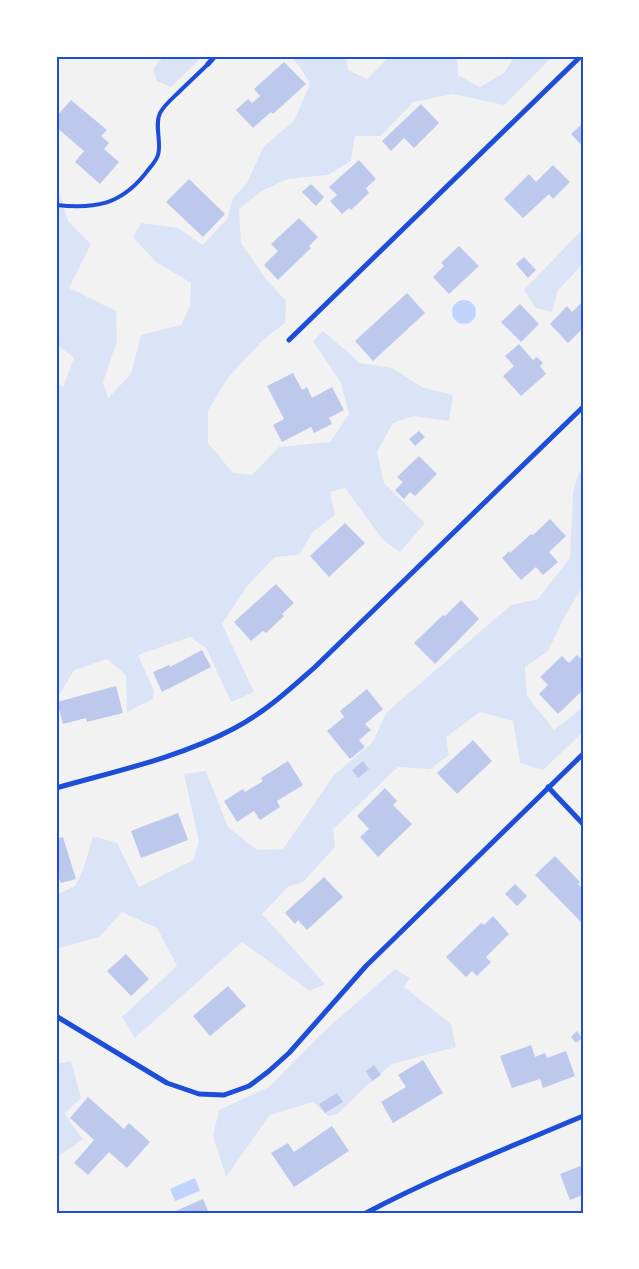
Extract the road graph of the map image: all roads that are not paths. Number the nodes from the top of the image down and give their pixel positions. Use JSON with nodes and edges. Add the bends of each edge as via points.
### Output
{"nodes":[{"id":1,"x":215,"y":56,"type":"edge"},
{"id":2,"x":582,"y":56,"type":"edge"},
{"id":3,"x":208,"y":64,"type":"joint"},
{"id":4,"x":56,"y":205,"type":"edge"},
{"id":5,"x":290,"y":340,"type":"dead end"},
{"id":6,"x":583,"y":407,"type":"edge"},
{"id":7,"x":583,"y":754,"type":"edge"},
{"id":8,"x":548,"y":787,"type":"junction"},
{"id":9,"x":56,"y":788,"type":"edge"},
{"id":10,"x":583,"y":824,"type":"edge"},
{"id":11,"x":56,"y":1016,"type":"edge"},
{"id":12,"x":583,"y":1116,"type":"edge"},
{"id":13,"x":366,"y":1213,"type":"edge"}],
"edges":[{"from":1,"to":3,"type":"street"},
{"from":2,"to":5,"type":"street"},
{"from":3,"to":4,"type":"lane","via":[[164,107],[159,116],[158,158],[137,184],[110,202]]},
{"from":6,"to":9,"type":"street","via":[[277,700],[212,740],[164,758]]},
{"from":7,"to":8,"type":"street"},
{"from":8,"to":10,"type":"street"},
{"from":8,"to":11,"type":"street","via":[[366,966],[270,1071],[248,1086],[224,1095],[199,1094],[167,1084]]},
{"from":12,"to":13,"type":"street","via":[[469,1164]]}]}
